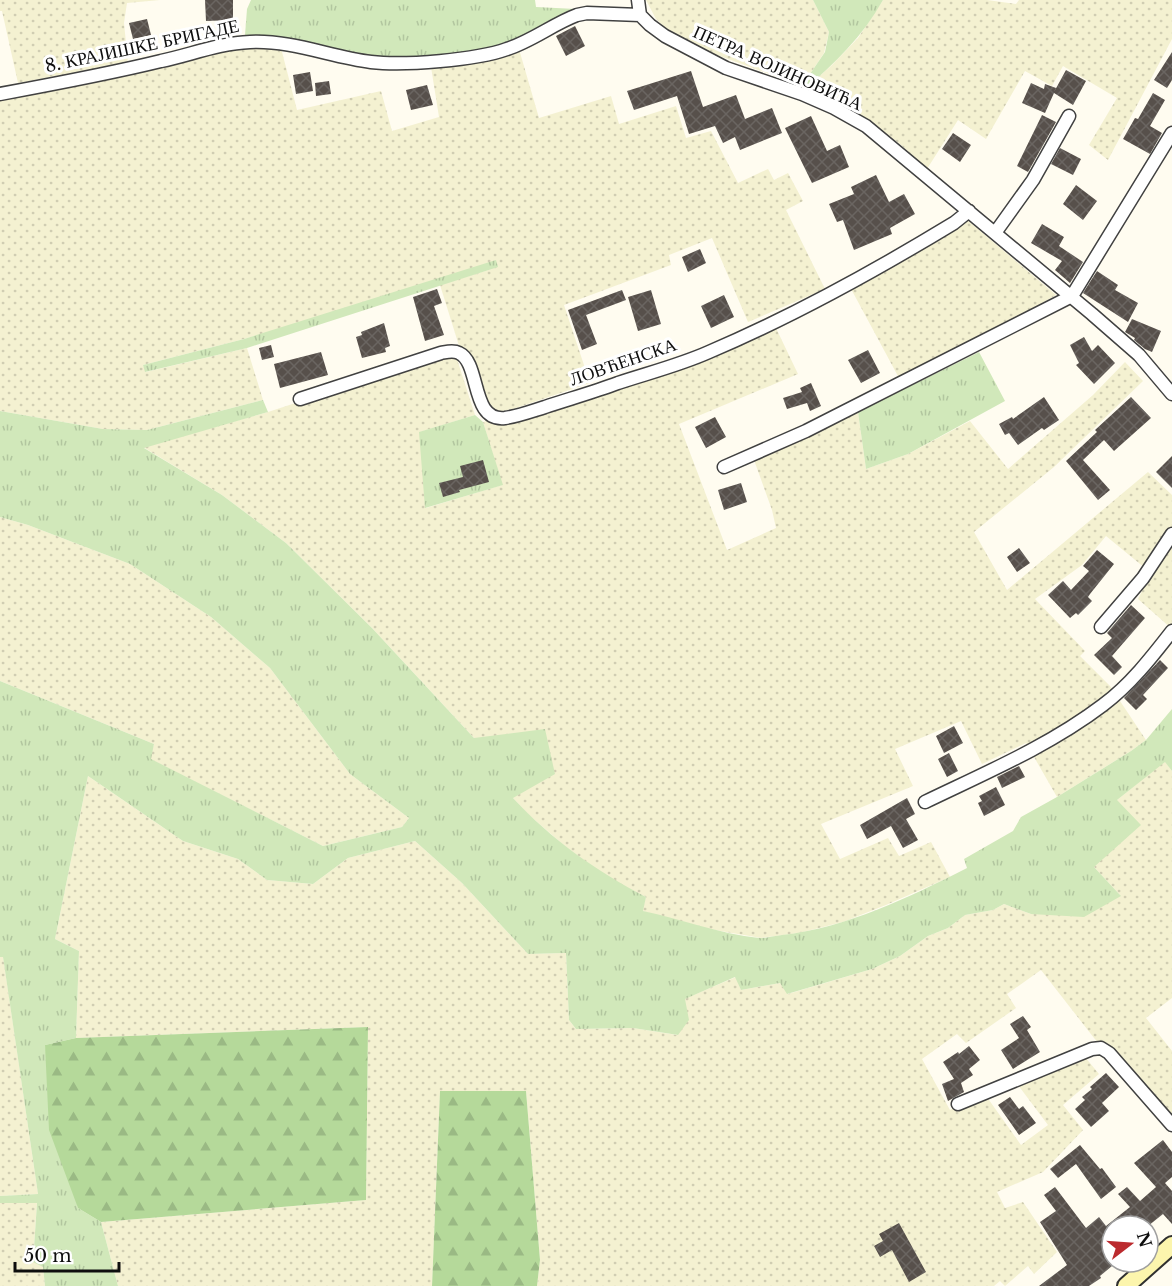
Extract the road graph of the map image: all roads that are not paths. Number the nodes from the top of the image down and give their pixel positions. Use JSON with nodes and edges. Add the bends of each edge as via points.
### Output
{"nodes":[{"id":1,"x":638,"y":0,"type":"edge"},
{"id":2,"x":640,"y":15,"type":"junction"},
{"id":3,"x":0,"y":94,"type":"edge"},
{"id":4,"x":1069,"y":116,"type":"dead end"},
{"id":5,"x":1172,"y":133,"type":"edge"},
{"id":6,"x":969,"y":211,"type":"junction"},
{"id":7,"x":995,"y":234,"type":"junction"},
{"id":8,"x":1072,"y":296,"type":"junction"},
{"id":9,"x":1172,"y":394,"type":"edge"},
{"id":10,"x":300,"y":399,"type":"dead end"},
{"id":11,"x":724,"y":468,"type":"dead end"},
{"id":12,"x":1172,"y":534,"type":"edge"},
{"id":13,"x":1101,"y":627,"type":"dead end"},
{"id":14,"x":1172,"y":631,"type":"edge"},
{"id":15,"x":925,"y":802,"type":"dead end"},
{"id":16,"x":958,"y":1104,"type":"dead end"},
{"id":17,"x":1172,"y":1125,"type":"edge"},
{"id":18,"x":1172,"y":1245,"type":"edge"},
{"id":19,"x":1126,"y":1286,"type":"edge"}],
"edges":[{"from":1,"to":2,"type":"street"},
{"from":2,"to":3,"type":"street","name":"8. КРАЈИШКЕ БРИГАДЕ","via":[[587,13],[564,20],[507,49],[409,62],[368,61],[286,44],[230,44],[144,66]]},
{"from":2,"to":6,"type":"street","name":"ПЕТРА ВОЈИНОВИЋА","via":[[665,36],[726,68],[802,94],[866,126]]},
{"from":4,"to":7,"type":"street","via":[[1033,180]]},
{"from":5,"to":8,"type":"street"},
{"from":6,"to":7,"type":"street","name":"ПЕТРА ВОЈИНОВИЋА"},
{"from":6,"to":10,"type":"street","name":"ЛОВЋЕНСКА","via":[[853,282],[707,353],[516,416],[500,418],[489,413],[465,357],[454,351]]},
{"from":7,"to":8,"type":"street","name":"ПЕТРА ВОЈИНОВИЋА"},
{"from":8,"to":9,"type":"street","name":"ПЕТРА ВОЈИНОВИЋА","via":[[1139,355]]},
{"from":8,"to":11,"type":"street","via":[[806,431]]},
{"from":12,"to":13,"type":"street","via":[[1143,578]]},
{"from":14,"to":15,"type":"street","via":[[1140,671],[1104,705],[1067,731]]},
{"from":16,"to":17,"type":"street","via":[[1101,1048]]},
{"from":18,"to":19,"type":"main road"}]}
